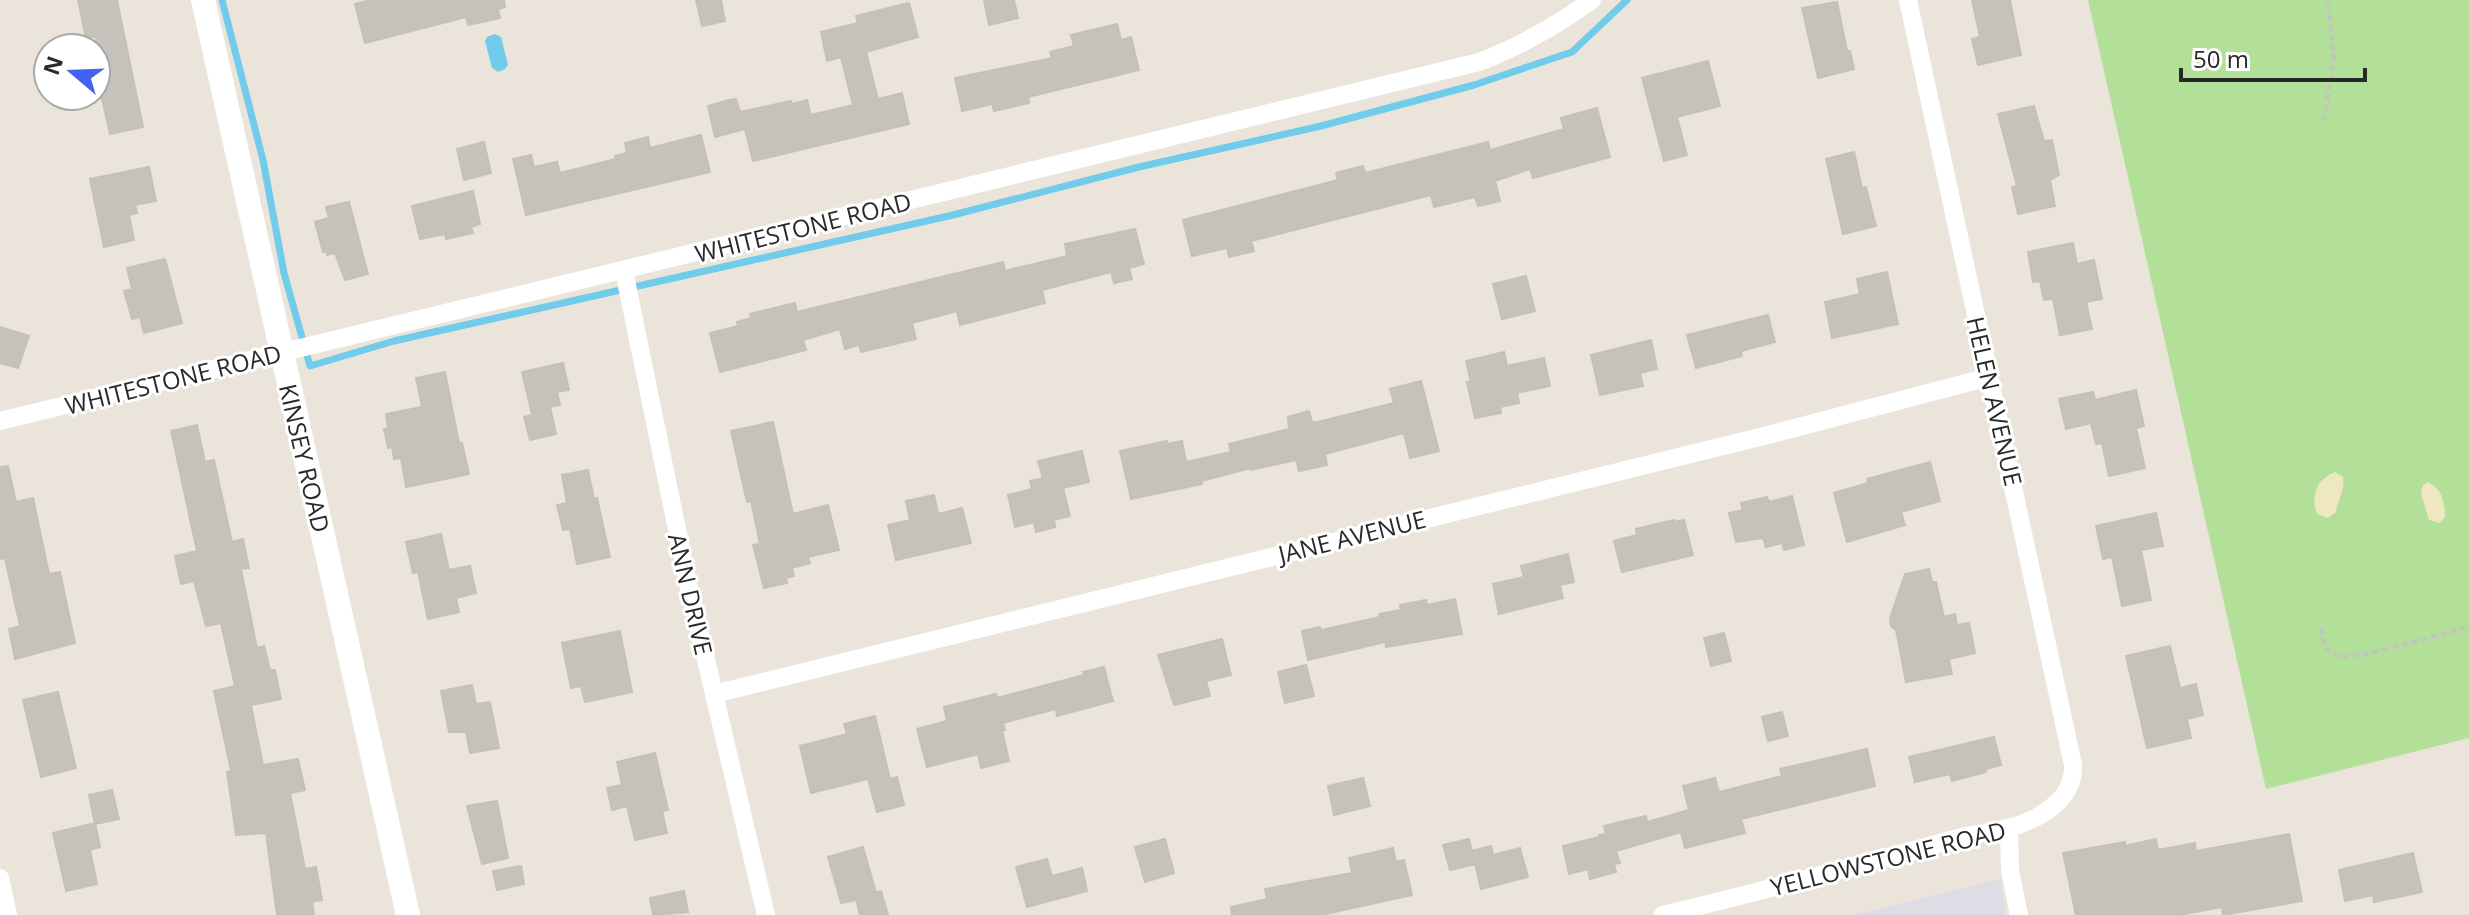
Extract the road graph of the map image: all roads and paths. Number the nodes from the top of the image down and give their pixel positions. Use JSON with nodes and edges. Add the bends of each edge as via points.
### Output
{"nodes":[{"id":1,"x":203,"y":0,"type":"edge"},
{"id":2,"x":1592,"y":0,"type":"edge"},
{"id":3,"x":1908,"y":0,"type":"edge"},
{"id":4,"x":2328,"y":0,"type":"edge"},
{"id":5,"x":2324,"y":120,"type":"dead end"},
{"id":6,"x":624,"y":271,"type":"junction"},
{"id":7,"x":282,"y":352,"type":"junction"},
{"id":8,"x":1989,"y":377,"type":"junction"},
{"id":9,"x":0,"y":421,"type":"edge"},
{"id":10,"x":2321,"y":628,"type":"dead end"},
{"id":11,"x":2466,"y":628,"type":"dead end"},
{"id":12,"x":714,"y":694,"type":"junction"},
{"id":13,"x":2061,"y":800,"type":"joint"},
{"id":14,"x":2009,"y":828,"type":"junction"},
{"id":15,"x":0,"y":878,"type":"edge"},
{"id":16,"x":8,"y":915,"type":"edge"},
{"id":17,"x":408,"y":915,"type":"edge"},
{"id":18,"x":766,"y":915,"type":"edge"},
{"id":19,"x":1663,"y":915,"type":"edge"},
{"id":20,"x":2019,"y":915,"type":"edge"}],
"edges":[{"from":1,"to":7,"type":"street","name":"KINSEY ROAD"},
{"from":2,"to":6,"type":"street","name":"WHITESTONE ROAD","via":[[1558,25],[1479,62]]},
{"from":3,"to":8,"type":"street","name":"HELEN AVENUE"},
{"from":4,"to":5,"type":"path","via":[[2334,58]]},
{"from":6,"to":7,"type":"street","name":"WHITESTONE ROAD"},
{"from":6,"to":12,"type":"street","name":"ANN DRIVE"},
{"from":7,"to":9,"type":"street","name":"WHITESTONE ROAD"},
{"from":7,"to":17,"type":"street","name":"KINSEY ROAD"},
{"from":8,"to":12,"type":"street","name":"JANE AVENUE"},
{"from":8,"to":13,"type":"street","name":"HELEN AVENUE","via":[[2073,765]]},
{"from":10,"to":11,"type":"path","via":[[2326,648],[2337,657]]},
{"from":12,"to":18,"type":"street","name":"ANN DRIVE"},
{"from":13,"to":14,"type":"street","name":"YELLOWSTONE ROAD"},
{"from":14,"to":19,"type":"street","name":"YELLOWSTONE ROAD"},
{"from":14,"to":20,"type":"street"},
{"from":15,"to":16,"type":"street"}]}
